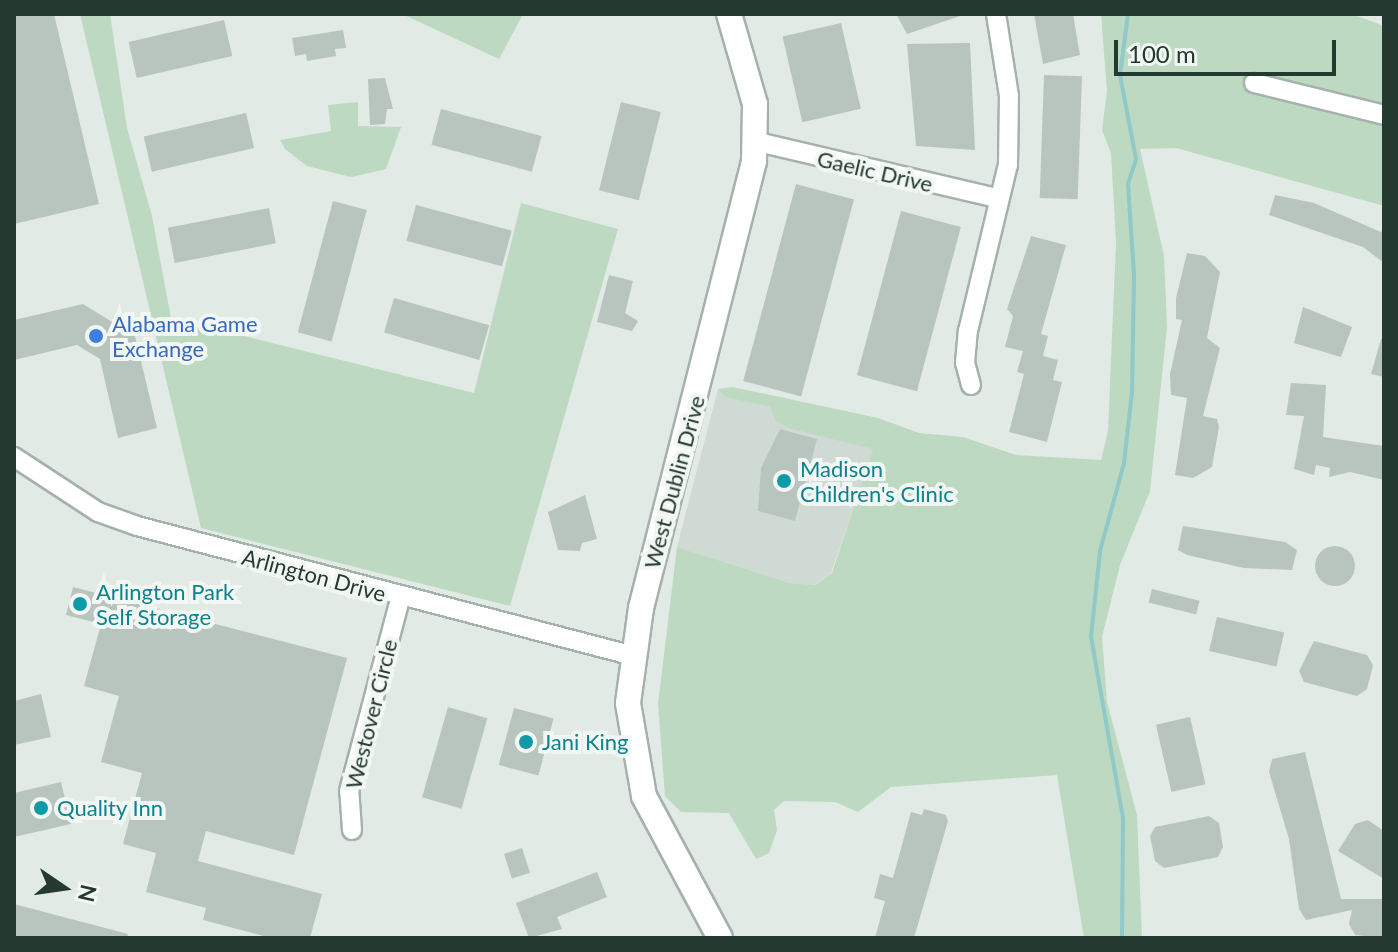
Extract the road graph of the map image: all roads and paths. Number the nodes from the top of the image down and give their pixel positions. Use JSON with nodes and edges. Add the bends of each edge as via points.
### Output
{"nodes":[{"id":1,"x":729,"y":14,"type":"edge"},
{"id":2,"x":996,"y":14,"type":"edge"},
{"id":3,"x":1254,"y":83,"type":"dead end"},
{"id":4,"x":1384,"y":115,"type":"edge"},
{"id":5,"x":754,"y":141,"type":"junction"},
{"id":6,"x":997,"y":198,"type":"junction"},
{"id":7,"x":971,"y":385,"type":"dead end"},
{"id":8,"x":14,"y":457,"type":"edge"},
{"id":9,"x":400,"y":599,"type":"junction"},
{"id":10,"x":630,"y":655,"type":"junction"},
{"id":11,"x":352,"y":830,"type":"dead end"},
{"id":12,"x":720,"y":938,"type":"edge"}],
"edges":[{"from":1,"to":5,"type":"street","name":"West Dublin Drive","via":[[755,104]]},
{"from":2,"to":6,"type":"street","via":[[1009,96],[1008,165]]},
{"from":3,"to":4,"type":"street"},
{"from":5,"to":6,"type":"street","name":"Gaelic Drive"},
{"from":5,"to":10,"type":"street","name":"West Dublin Drive","via":[[744,206]]},
{"from":6,"to":7,"type":"street","via":[[968,331],[965,363]]},
{"from":8,"to":9,"type":"street","name":"Arlington Drive","via":[[98,512]]},
{"from":9,"to":10,"type":"street","name":"Arlington Drive"},
{"from":9,"to":11,"type":"street","name":"Westover Circle","via":[[349,791]]},
{"from":10,"to":12,"type":"street","name":"West Dublin Drive","via":[[628,703],[644,796]]}]}
